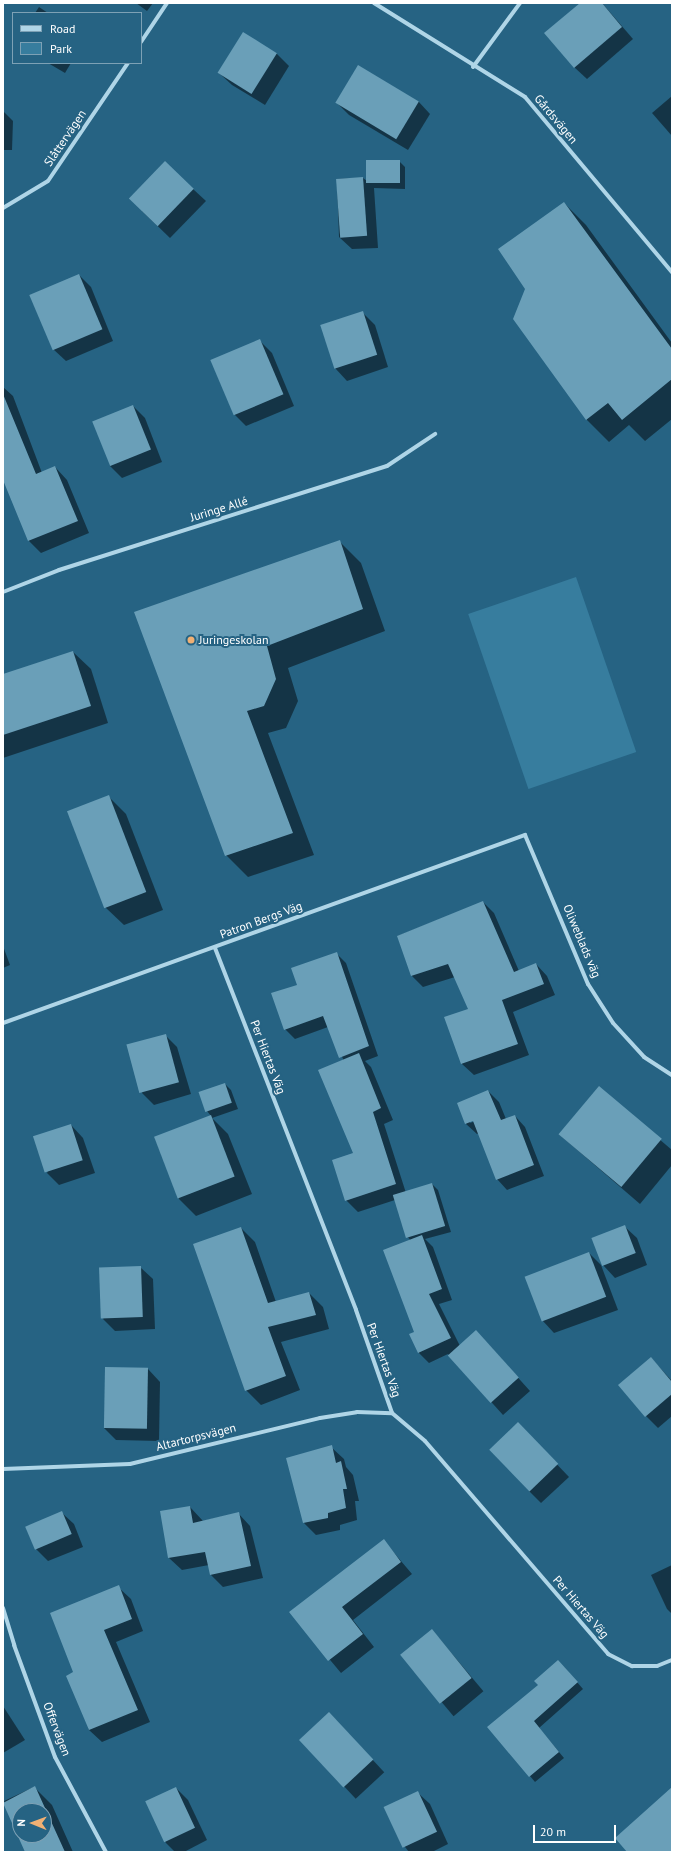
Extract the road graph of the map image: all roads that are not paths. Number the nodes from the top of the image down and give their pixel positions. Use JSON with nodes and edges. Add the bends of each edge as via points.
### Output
{"nodes":[{"id":1,"x":167,"y":3,"type":"edge"},
{"id":2,"x":374,"y":3,"type":"edge"},
{"id":3,"x":520,"y":3,"type":"edge"},
{"id":4,"x":142,"y":40,"type":"edge"},
{"id":5,"x":127,"y":64,"type":"edge"},
{"id":6,"x":473,"y":67,"type":"junction"},
{"id":7,"x":3,"y":208,"type":"edge"},
{"id":8,"x":672,"y":272,"type":"edge"},
{"id":9,"x":435,"y":434,"type":"dead end"},
{"id":10,"x":3,"y":592,"type":"edge"},
{"id":11,"x":525,"y":835,"type":"joint"},
{"id":12,"x":215,"y":948,"type":"junction"},
{"id":13,"x":3,"y":1023,"type":"edge"},
{"id":14,"x":672,"y":1075,"type":"edge"},
{"id":15,"x":392,"y":1413,"type":"junction"},
{"id":16,"x":3,"y":1469,"type":"edge"},
{"id":17,"x":3,"y":1608,"type":"edge"},
{"id":18,"x":672,"y":1660,"type":"edge"},
{"id":19,"x":106,"y":1852,"type":"edge"}],
"edges":[{"from":1,"to":4,"type":"street"},
{"from":2,"to":6,"type":"street","name":"Gårdsvägen"},
{"from":3,"to":6,"type":"street"},
{"from":5,"to":7,"type":"street","name":"Slåttervägen","via":[[48,181]]},
{"from":6,"to":8,"type":"street","name":"Gårdsvägen","via":[[525,97]]},
{"from":9,"to":10,"type":"street","name":"Juringe Allé","via":[[387,466],[59,570]]},
{"from":11,"to":12,"type":"street","name":"Patron Bergs Väg"},
{"from":11,"to":14,"type":"street","name":"Oliweblads väg","via":[[588,984],[613,1023],[644,1057]]},
{"from":12,"to":13,"type":"street","name":"Patron Bergs Väg"},
{"from":12,"to":15,"type":"street","name":"Per Hiertas Väg","via":[[353,1302]]},
{"from":15,"to":16,"type":"street","name":"Altartorpsvägen","via":[[357,1412],[320,1418],[130,1464]]},
{"from":15,"to":18,"type":"street","name":"Per Hiertas Väg","via":[[425,1441],[608,1654],[632,1666],[657,1666]]},
{"from":17,"to":19,"type":"street","name":"Offervägen","via":[[55,1757]]}]}
